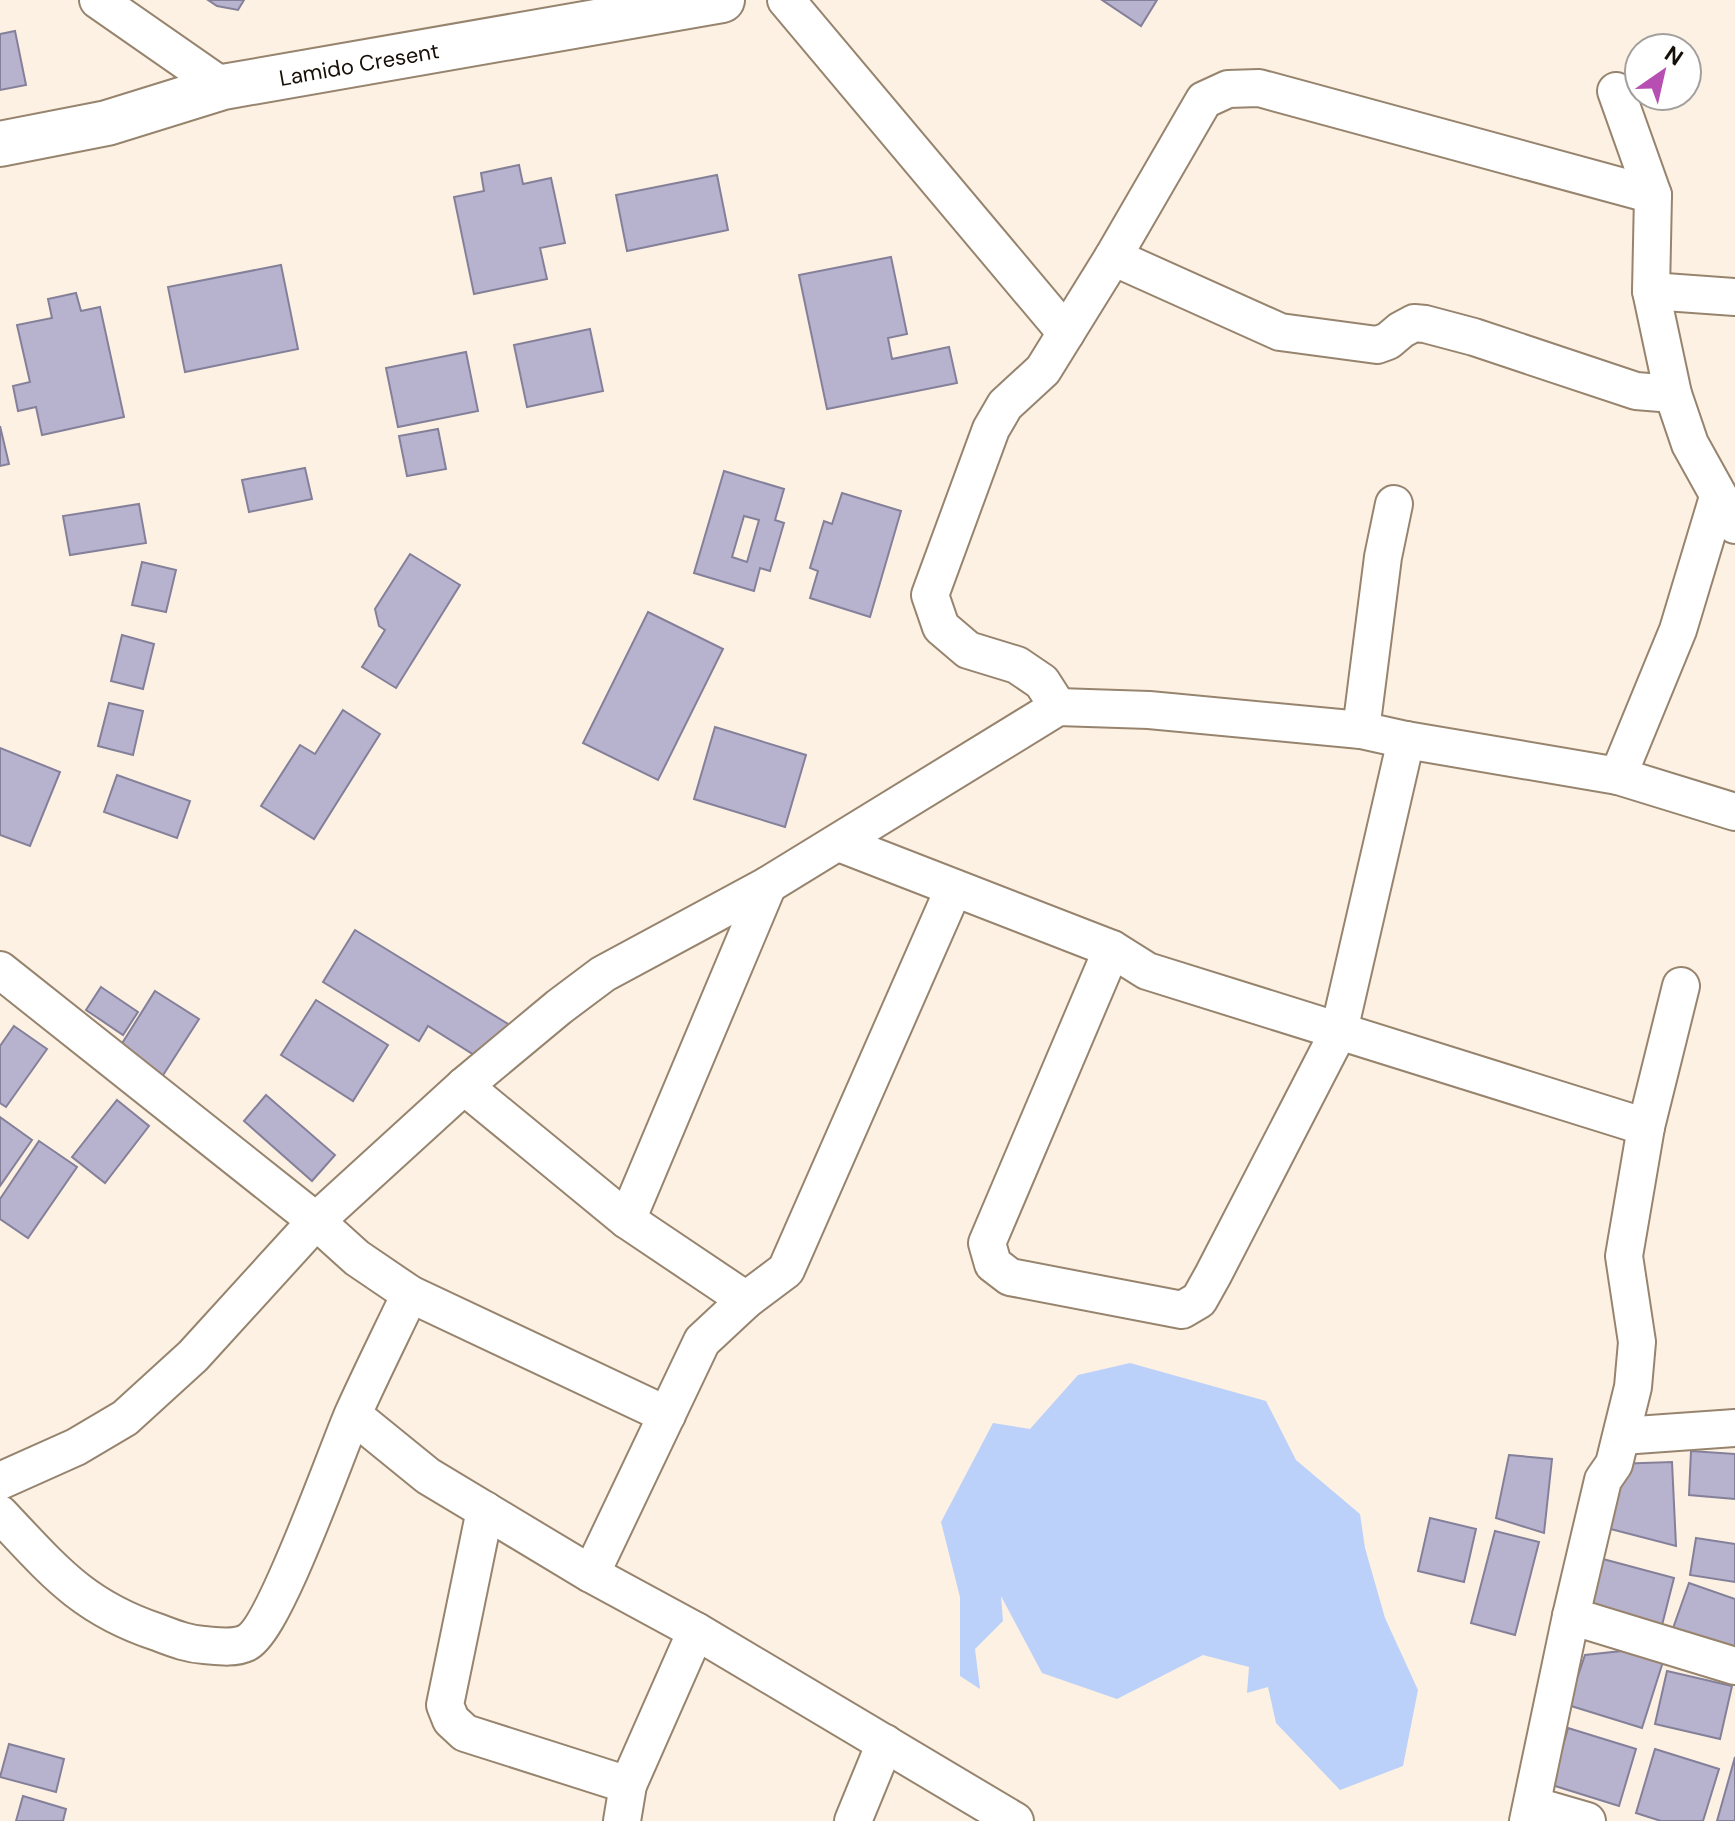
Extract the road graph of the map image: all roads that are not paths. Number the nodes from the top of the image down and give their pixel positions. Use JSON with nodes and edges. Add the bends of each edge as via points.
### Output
{"nodes":[{"id":1,"x":98,"y":0,"type":"edge"},
{"id":2,"x":722,"y":0,"type":"edge"},
{"id":3,"x":786,"y":0,"type":"edge"},
{"id":4,"x":223,"y":87,"type":"junction"},
{"id":5,"x":1616,"y":91,"type":"dead end"},
{"id":6,"x":0,"y":144,"type":"edge"},
{"id":7,"x":1653,"y":195,"type":"junction"},
{"id":8,"x":1113,"y":257,"type":"junction"},
{"id":9,"x":1651,"y":291,"type":"junction"},
{"id":10,"x":1735,"y":297,"type":"edge"},
{"id":11,"x":1066,"y":333,"type":"junction"},
{"id":12,"x":1673,"y":394,"type":"junction"},
{"id":13,"x":1394,"y":504,"type":"dead end"},
{"id":14,"x":1726,"y":511,"type":"edge"},
{"id":15,"x":1058,"y":707,"type":"junction"},
{"id":16,"x":1361,"y":730,"type":"junction"},
{"id":17,"x":1406,"y":740,"type":"junction"},
{"id":18,"x":1618,"y":776,"type":"junction"},
{"id":19,"x":1735,"y":812,"type":"edge"},
{"id":20,"x":839,"y":843,"type":"junction"},
{"id":21,"x":768,"y":885,"type":"junction"},
{"id":22,"x":954,"y":888,"type":"junction"},
{"id":23,"x":1112,"y":949,"type":"junction"},
{"id":24,"x":5,"y":984,"type":"edge"},
{"id":25,"x":1681,"y":986,"type":"dead end"},
{"id":26,"x":1339,"y":1031,"type":"junction"},
{"id":27,"x":464,"y":1086,"type":"junction"},
{"id":28,"x":1646,"y":1127,"type":"junction"},
{"id":29,"x":627,"y":1220,"type":"junction"},
{"id":30,"x":316,"y":1221,"type":"junction"},
{"id":31,"x":410,"y":1294,"type":"junction"},
{"id":32,"x":746,"y":1300,"type":"junction"},
{"id":33,"x":353,"y":1415,"type":"junction"},
{"id":34,"x":667,"y":1415,"type":"junction"},
{"id":35,"x":1735,"y":1428,"type":"edge"},
{"id":36,"x":1622,"y":1436,"type":"junction"},
{"id":37,"x":0,"y":1481,"type":"edge"},
{"id":38,"x":485,"y":1510,"type":"junction"},
{"id":39,"x":0,"y":1514,"type":"edge"},
{"id":40,"x":591,"y":1574,"type":"junction"},
{"id":41,"x":1571,"y":1616,"type":"junction"},
{"id":42,"x":696,"y":1631,"type":"junction"},
{"id":43,"x":1735,"y":1666,"type":"edge"},
{"id":44,"x":885,"y":1743,"type":"junction"},
{"id":45,"x":628,"y":1785,"type":"junction"},
{"id":46,"x":1530,"y":1813,"type":"edge"},
{"id":47,"x":622,"y":1821,"type":"edge"},
{"id":48,"x":853,"y":1821,"type":"edge"},
{"id":49,"x":1015,"y":1821,"type":"edge"},
{"id":50,"x":1587,"y":1821,"type":"edge"}],
"edges":[{"from":1,"to":4,"type":"street"},
{"from":2,"to":4,"type":"street","name":"Lamido Cresent"},
{"from":3,"to":11,"type":"street"},
{"from":4,"to":6,"type":"street","name":"Lamido Cresent","via":[[107,123]]},
{"from":5,"to":7,"type":"street"},
{"from":7,"to":8,"type":"street","via":[[1259,88],[1228,89],[1204,100]]},
{"from":7,"to":9,"type":"street"},
{"from":8,"to":11,"type":"street"},
{"from":8,"to":12,"type":"street","via":[[1280,332],[1377,345],[1414,323],[1425,324],[1636,391]]},
{"from":9,"to":10,"type":"street"},
{"from":9,"to":12,"type":"street"},
{"from":11,"to":15,"type":"street","via":[[1043,370],[1005,405],[991,429],[930,595],[941,627],[968,650],[1017,665],[1042,682]]},
{"from":12,"to":14,"type":"street","via":[[1690,444]]},
{"from":13,"to":16,"type":"street"},
{"from":14,"to":18,"type":"street"},
{"from":15,"to":16,"type":"street"},
{"from":15,"to":20,"type":"street"},
{"from":16,"to":17,"type":"street"},
{"from":17,"to":18,"type":"street"},
{"from":17,"to":26,"type":"street"},
{"from":18,"to":19,"type":"street"},
{"from":20,"to":21,"type":"street"},
{"from":20,"to":22,"type":"street"},
{"from":21,"to":27,"type":"street","via":[[603,974]]},
{"from":21,"to":29,"type":"street"},
{"from":22,"to":23,"type":"street"},
{"from":22,"to":32,"type":"street","via":[[786,1270]]},
{"from":23,"to":26,"type":"street","via":[[1147,971]]},
{"from":23,"to":26,"type":"street","via":[[987,1243],[993,1264],[1010,1277],[1182,1310],[1199,1300]]},
{"from":24,"to":30,"type":"street"},
{"from":25,"to":28,"type":"street"},
{"from":26,"to":28,"type":"street"},
{"from":27,"to":29,"type":"street"},
{"from":27,"to":30,"type":"street"},
{"from":28,"to":36,"type":"street","via":[[1624,1256],[1637,1342]]},
{"from":29,"to":32,"type":"street"},
{"from":30,"to":31,"type":"street","via":[[357,1258]]},
{"from":30,"to":37,"type":"street","via":[[193,1356],[125,1418]]},
{"from":31,"to":33,"type":"street"},
{"from":31,"to":34,"type":"street"},
{"from":32,"to":34,"type":"street","via":[[702,1341]]},
{"from":33,"to":38,"type":"street","via":[[428,1476]]},
{"from":33,"to":39,"type":"street","via":[[295,1561],[247,1643],[191,1644],[126,1622],[59,1577]]},
{"from":34,"to":40,"type":"street"},
{"from":35,"to":36,"type":"street"},
{"from":36,"to":41,"type":"street","via":[[1603,1480]]},
{"from":38,"to":40,"type":"street"},
{"from":38,"to":45,"type":"street","via":[[445,1705],[451,1720],[465,1733]]},
{"from":40,"to":42,"type":"street"},
{"from":41,"to":43,"type":"street"},
{"from":41,"to":46,"type":"street"},
{"from":42,"to":44,"type":"street"},
{"from":42,"to":45,"type":"street"},
{"from":44,"to":48,"type":"street"},
{"from":44,"to":49,"type":"street"},
{"from":45,"to":47,"type":"street"},
{"from":46,"to":50,"type":"street"}]}
